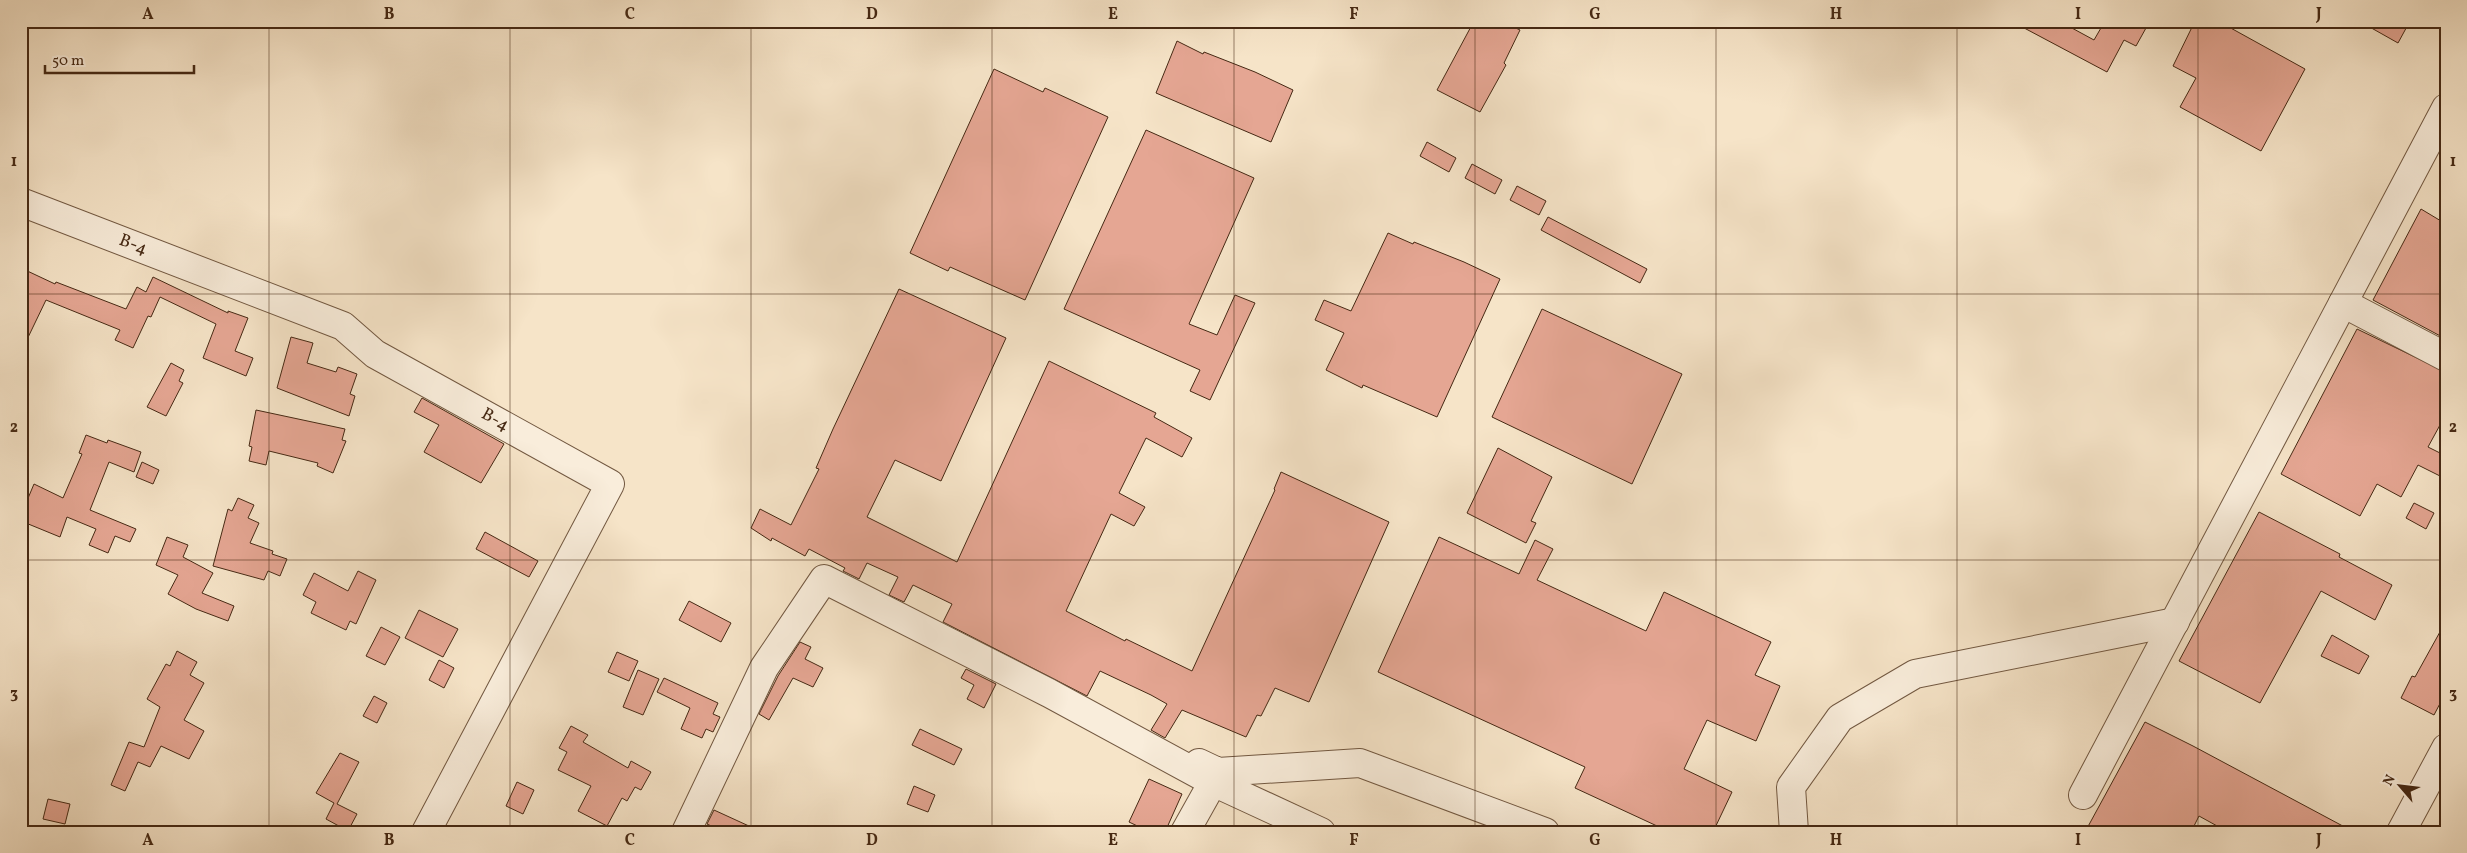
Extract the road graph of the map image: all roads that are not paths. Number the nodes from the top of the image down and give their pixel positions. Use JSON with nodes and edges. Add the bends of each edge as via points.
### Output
{"nodes":[{"id":1,"x":2445,"y":112,"type":"edge"},
{"id":2,"x":21,"y":202,"type":"edge"},
{"id":3,"x":2343,"y":303,"type":"junction"},
{"id":4,"x":2446,"y":357,"type":"edge"},
{"id":5,"x":609,"y":525,"type":"dead end"},
{"id":6,"x":2174,"y":622,"type":"junction"},
{"id":7,"x":1049,"y":693,"type":"junction"},
{"id":8,"x":2446,"y":748,"type":"edge"},
{"id":9,"x":1213,"y":782,"type":"junction"},
{"id":10,"x":2083,"y":795,"type":"dead end"},
{"id":11,"x":426,"y":832,"type":"edge"},
{"id":12,"x":442,"y":832,"type":"edge"},
{"id":13,"x":686,"y":832,"type":"edge"},
{"id":14,"x":1186,"y":832,"type":"edge"},
{"id":15,"x":1321,"y":832,"type":"edge"},
{"id":16,"x":1546,"y":832,"type":"edge"},
{"id":17,"x":1794,"y":832,"type":"edge"},
{"id":18,"x":2401,"y":832,"type":"edge"}],
"edges":[{"from":1,"to":3,"type":"street"},
{"from":2,"to":11,"type":"street","name":"B-4","via":[[343,326],[375,354],[610,484]]},
{"from":3,"to":4,"type":"street"},
{"from":3,"to":6,"type":"street"},
{"from":5,"to":12,"type":"street"},
{"from":6,"to":10,"type":"street"},
{"from":6,"to":17,"type":"street","via":[[1915,674],[1840,718],[1791,787]]},
{"from":7,"to":9,"type":"street"},
{"from":7,"to":13,"type":"street","via":[[824,579],[764,668]]},
{"from":7,"to":16,"type":"street","via":[[1218,772],[1360,763]]},
{"from":8,"to":18,"type":"street"},
{"from":9,"to":14,"type":"street"},
{"from":9,"to":15,"type":"street"}]}
